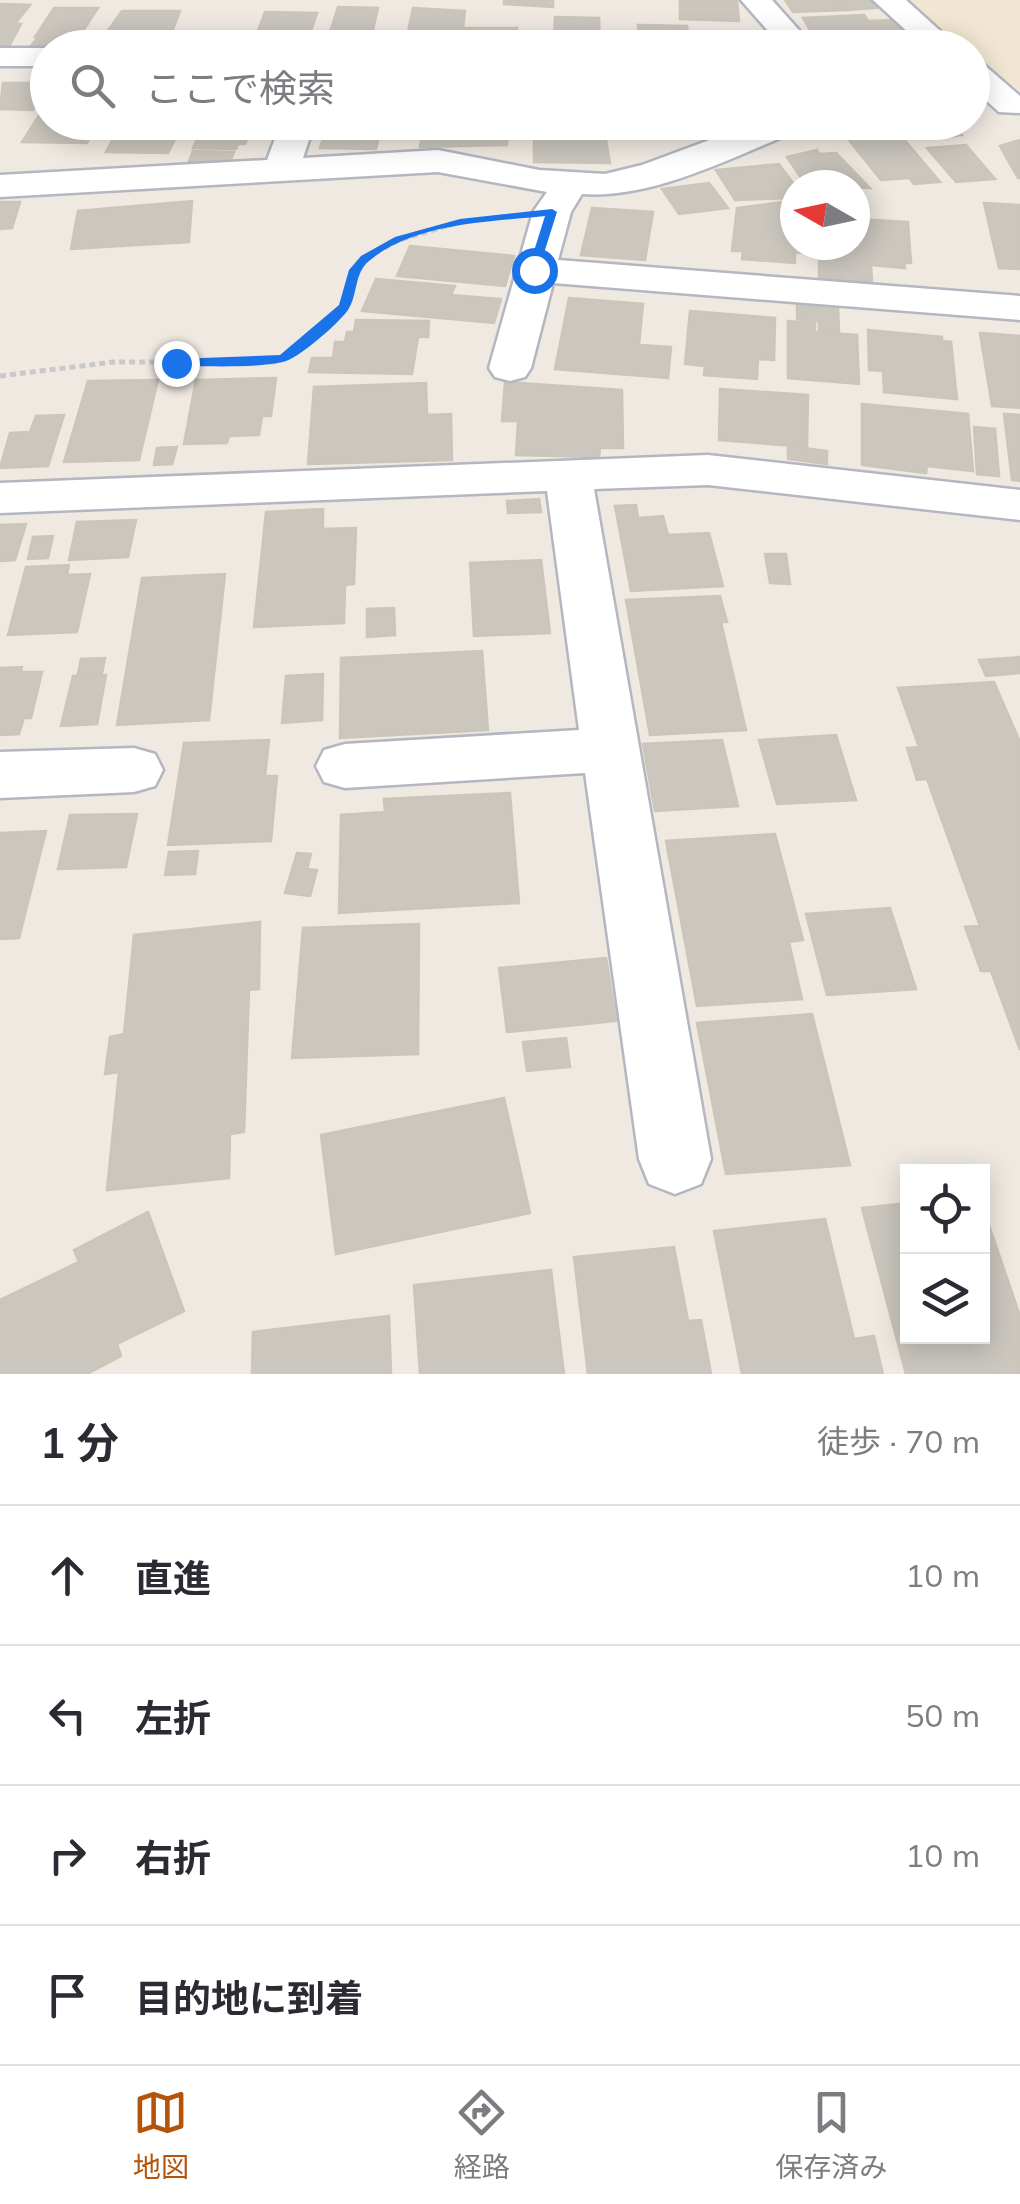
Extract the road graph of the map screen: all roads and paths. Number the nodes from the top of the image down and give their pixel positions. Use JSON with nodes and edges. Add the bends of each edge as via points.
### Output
{"nodes":[{"id":1,"x":756,"y":0,"type":"edge"},
{"id":2,"x":888,"y":0,"type":"edge"},
{"id":3,"x":784,"y":30,"type":"edge"},
{"id":4,"x":923,"y":30,"type":"edge"},
{"id":5,"x":0,"y":57,"type":"edge"},
{"id":6,"x":30,"y":57,"type":"edge"},
{"id":7,"x":990,"y":84,"type":"edge"},
{"id":8,"x":990,"y":104,"type":"edge"},
{"id":9,"x":1016,"y":104,"type":"edge"},
{"id":10,"x":292,"y":140,"type":"edge"},
{"id":11,"x":743,"y":140,"type":"edge"},
{"id":12,"x":281,"y":171,"type":"junction"},
{"id":13,"x":0,"y":186,"type":"edge"},
{"id":14,"x":561,"y":199,"type":"junction"},
{"id":15,"x":534,"y":270,"type":"junction"},
{"id":16,"x":1020,"y":308,"type":"edge"},
{"id":17,"x":510,"y":368,"type":"dead end"},
{"id":18,"x":0,"y":376,"type":"edge"},
{"id":19,"x":568,"y":476,"type":"junction"},
{"id":20,"x":0,"y":498,"type":"edge"},
{"id":21,"x":1020,"y":505,"type":"edge"},
{"id":22,"x":611,"y":750,"type":"junction"},
{"id":23,"x":345,"y":766,"type":"dead end"},
{"id":24,"x":134,"y":770,"type":"dead end"},
{"id":25,"x":0,"y":775,"type":"edge"},
{"id":26,"x":675,"y":1159,"type":"dead end"}],
"edges":[{"from":1,"to":3,"type":"street"},
{"from":2,"to":4,"type":"street"},
{"from":5,"to":6,"type":"street"},
{"from":7,"to":9,"type":"street"},
{"from":8,"to":9,"type":"street"},
{"from":10,"to":12,"type":"street"},
{"from":11,"to":14,"type":"street"},
{"from":12,"to":13,"type":"street"},
{"from":12,"to":14,"type":"street","via":[[438,161]]},
{"from":14,"to":15,"type":"street"},
{"from":14,"to":18,"type":"path","via":[[379,248],[354,270],[333,320],[274,362],[114,362]]},
{"from":15,"to":16,"type":"street"},
{"from":15,"to":17,"type":"street"},
{"from":19,"to":20,"type":"street"},
{"from":19,"to":21,"type":"street","via":[[724,471]]},
{"from":19,"to":22,"type":"street"},
{"from":22,"to":23,"type":"street"},
{"from":22,"to":26,"type":"street"},
{"from":24,"to":25,"type":"street"}]}
